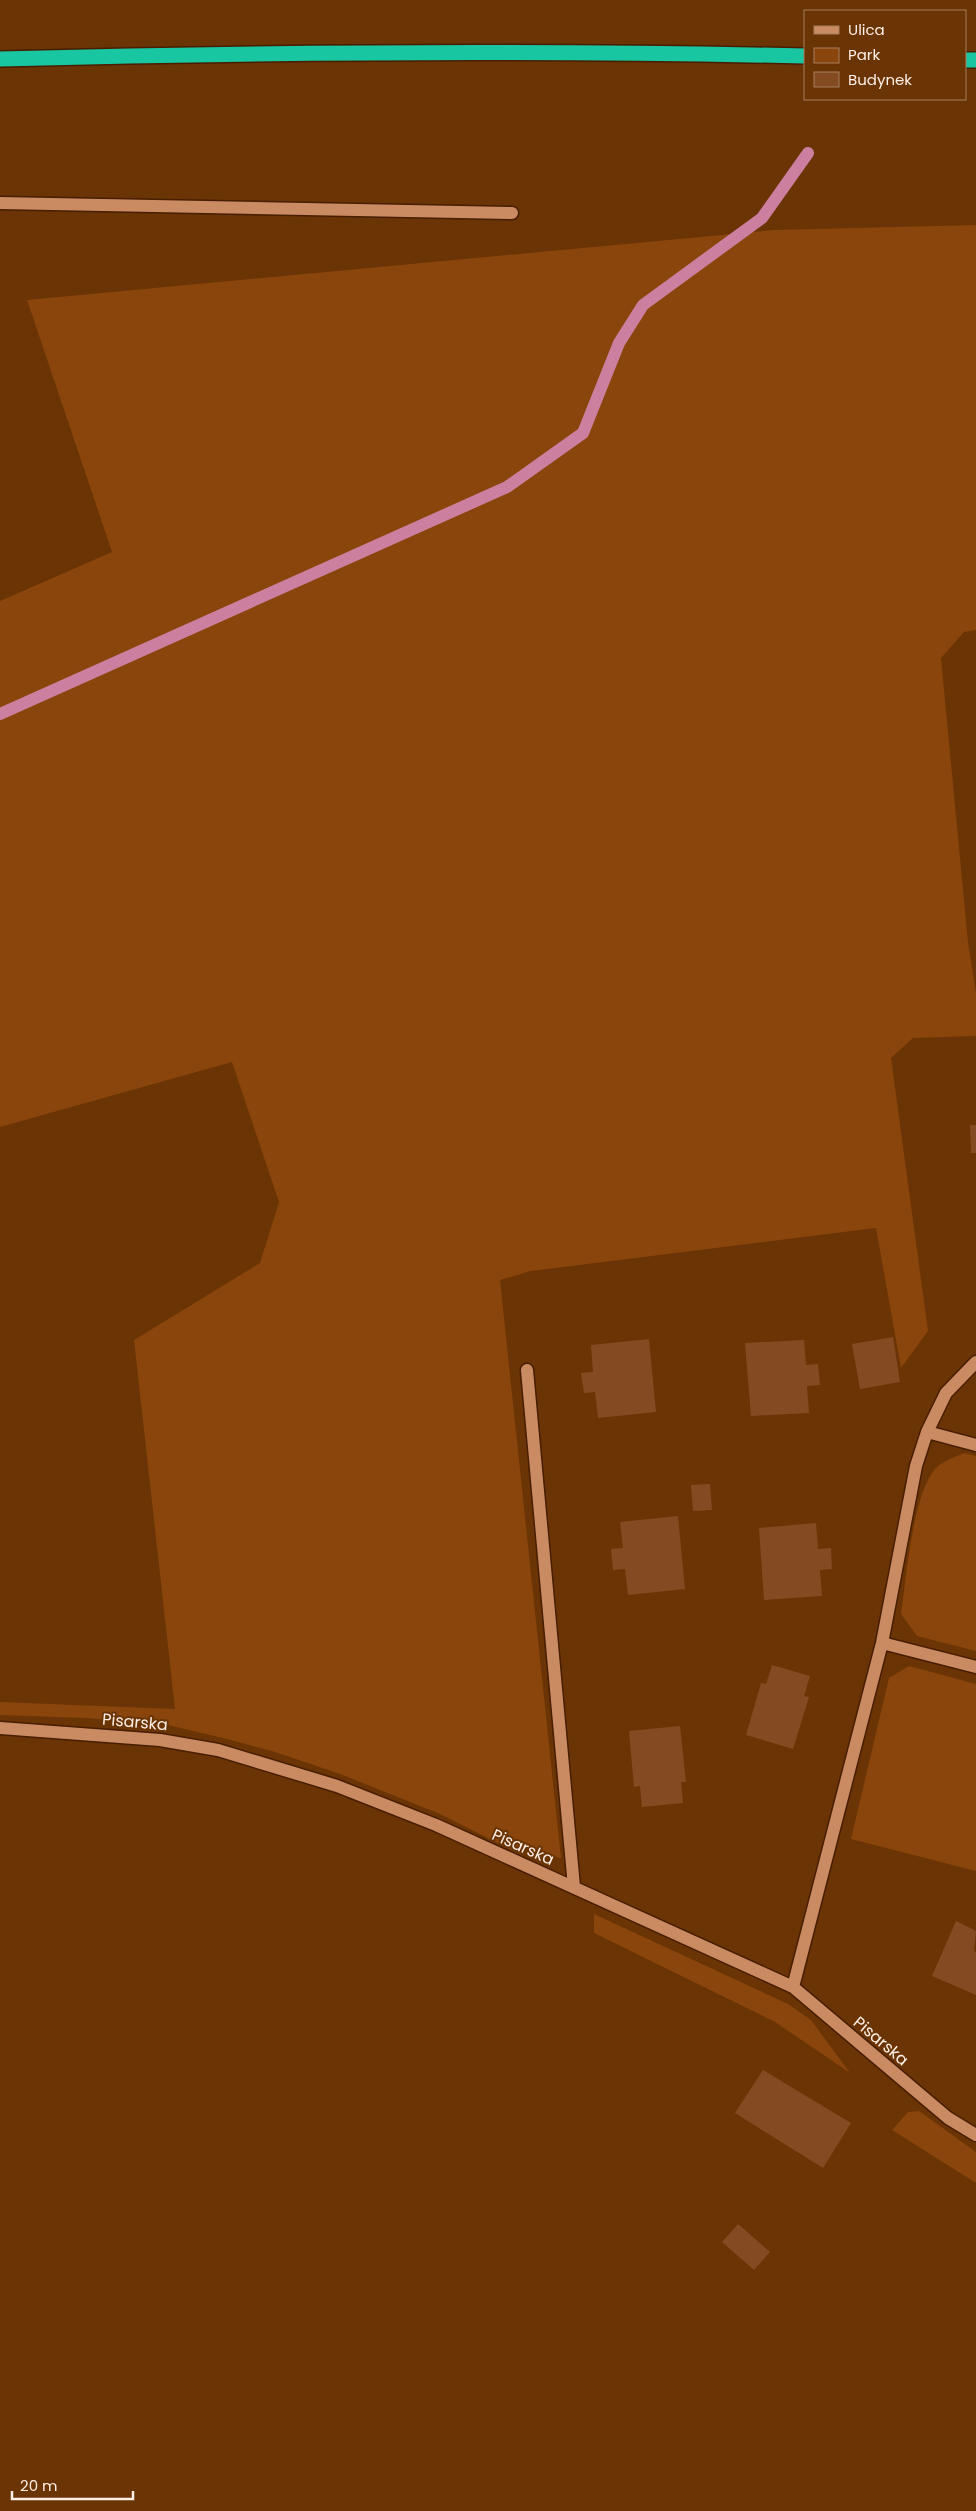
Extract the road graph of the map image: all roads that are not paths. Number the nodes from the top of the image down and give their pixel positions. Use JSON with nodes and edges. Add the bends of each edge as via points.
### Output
{"nodes":[{"id":1,"x":804,"y":56,"type":"edge"},
{"id":2,"x":0,"y":59,"type":"edge"},
{"id":3,"x":0,"y":203,"type":"edge"},
{"id":4,"x":512,"y":212,"type":"dead end"},
{"id":5,"x":976,"y":1362,"type":"edge"},
{"id":6,"x":527,"y":1370,"type":"dead end"},
{"id":7,"x":927,"y":1432,"type":"junction"},
{"id":8,"x":976,"y":1445,"type":"edge"},
{"id":9,"x":882,"y":1642,"type":"junction"},
{"id":10,"x":976,"y":1667,"type":"edge"},
{"id":11,"x":0,"y":1728,"type":"edge"},
{"id":12,"x":574,"y":1887,"type":"junction"},
{"id":13,"x":793,"y":1987,"type":"junction"},
{"id":14,"x":976,"y":2135,"type":"edge"}],
"edges":[{"from":1,"to":2,"type":"highway","via":[[589,52],[225,53]]},
{"from":3,"to":4,"type":"street"},
{"from":5,"to":7,"type":"street","via":[[946,1393]]},
{"from":6,"to":12,"type":"street"},
{"from":7,"to":8,"type":"street"},
{"from":7,"to":9,"type":"street","via":[[916,1466]]},
{"from":9,"to":10,"type":"street"},
{"from":9,"to":13,"type":"street"},
{"from":11,"to":12,"type":"street","name":"Pisarska","via":[[160,1740],[218,1750],[337,1786],[436,1825]]},
{"from":12,"to":13,"type":"street","name":"Pisarska"},
{"from":13,"to":14,"type":"street","name":"Pisarska","via":[[948,2118]]}]}
